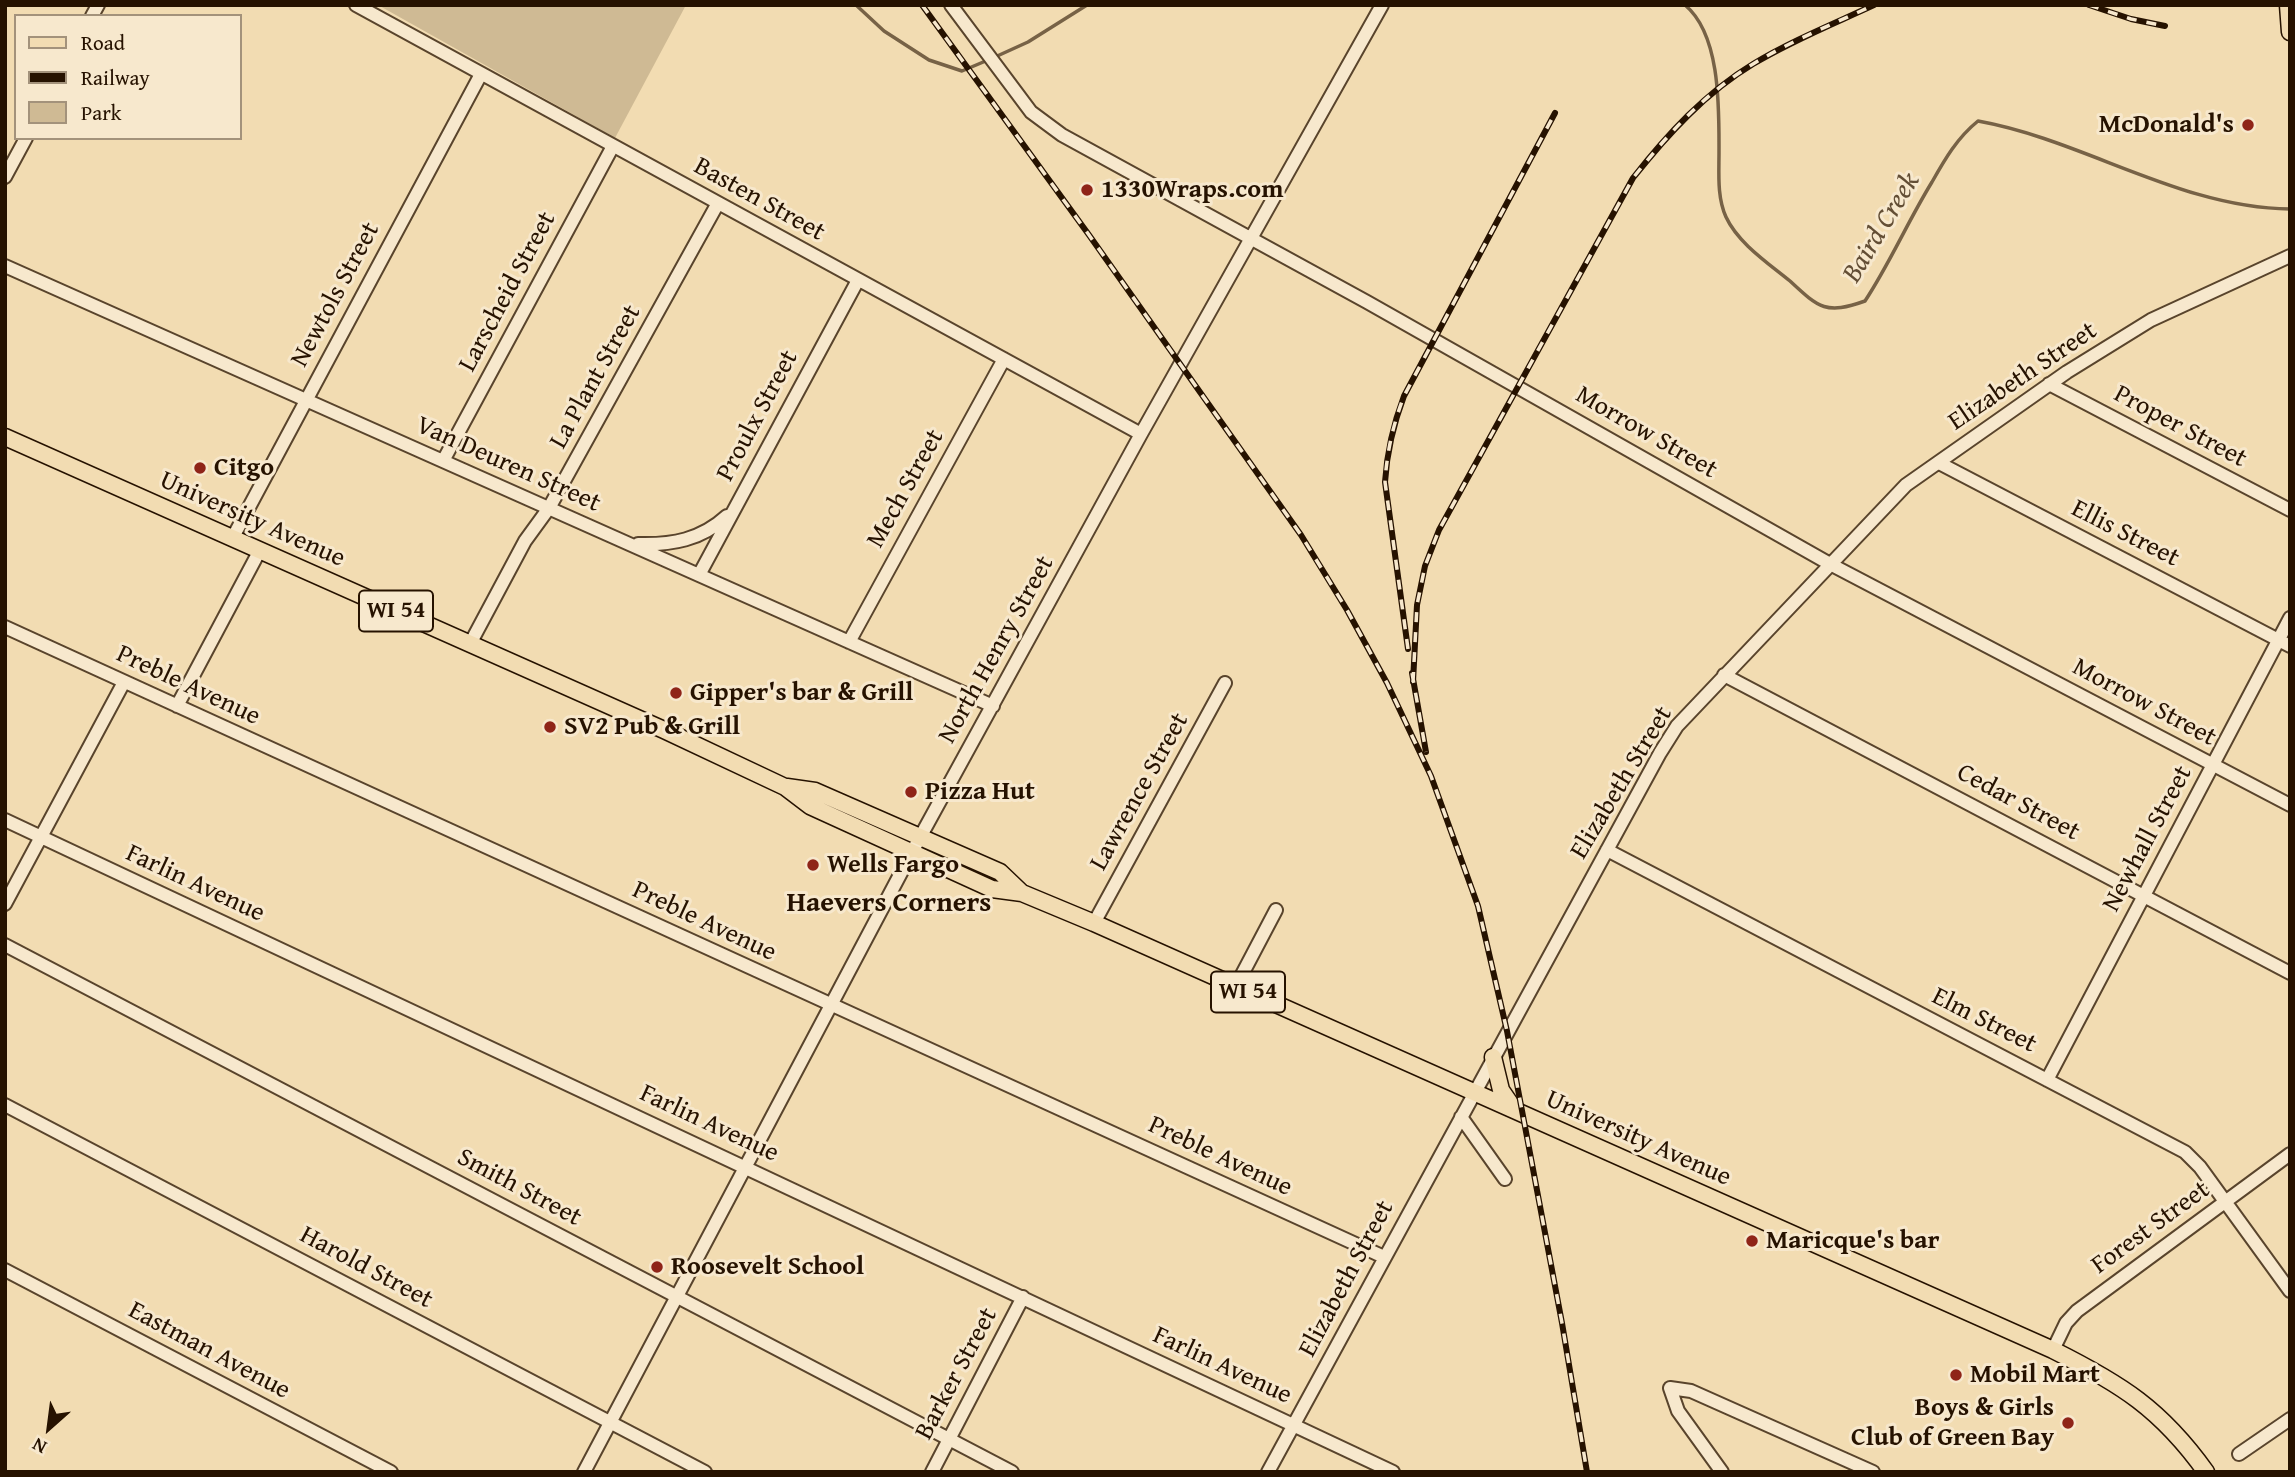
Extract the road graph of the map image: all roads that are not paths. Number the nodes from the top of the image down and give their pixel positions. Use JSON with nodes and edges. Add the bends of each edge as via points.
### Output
{"nodes":[{"id":1,"x":356,"y":5,"type":"edge"},
{"id":2,"x":951,"y":5,"type":"edge"},
{"id":3,"x":1382,"y":5,"type":"edge"},
{"id":4,"x":2288,"y":5,"type":"edge"},
{"id":5,"x":2290,"y":32,"type":"edge"},
{"id":6,"x":481,"y":74,"type":"junction"},
{"id":7,"x":25,"y":140,"type":"edge"},
{"id":8,"x":613,"y":146,"type":"junction"},
{"id":9,"x":5,"y":177,"type":"edge"},
{"id":10,"x":718,"y":203,"type":"junction"},
{"id":11,"x":1250,"y":238,"type":"junction"},
{"id":12,"x":2290,"y":256,"type":"edge"},
{"id":13,"x":5,"y":266,"type":"edge"},
{"id":14,"x":858,"y":280,"type":"junction"},
{"id":15,"x":1004,"y":359,"type":"junction"},
{"id":16,"x":2049,"y":384,"type":"junction"},
{"id":17,"x":305,"y":399,"type":"junction"},
{"id":18,"x":1141,"y":434,"type":"junction"},
{"id":19,"x":5,"y":437,"type":"edge"},
{"id":20,"x":443,"y":461,"type":"junction"},
{"id":21,"x":1939,"y":463,"type":"junction"},
{"id":22,"x":736,"y":505,"type":"junction"},
{"id":23,"x":550,"y":508,"type":"junction"},
{"id":24,"x":2290,"y":510,"type":"edge"},
{"id":25,"x":232,"y":539,"type":"junction"},
{"id":26,"x":623,"y":541,"type":"junction"},
{"id":27,"x":260,"y":550,"type":"junction"},
{"id":28,"x":1830,"y":564,"type":"junction"},
{"id":29,"x":699,"y":575,"type":"junction"},
{"id":30,"x":2290,"y":618,"type":"edge"},
{"id":31,"x":5,"y":627,"type":"edge"},
{"id":32,"x":849,"y":642,"type":"junction"},
{"id":33,"x":2284,"y":643,"type":"edge"},
{"id":34,"x":470,"y":644,"type":"junction"},
{"id":35,"x":1724,"y":675,"type":"junction"},
{"id":36,"x":124,"y":682,"type":"junction"},
{"id":37,"x":1225,"y":683,"type":"dead end"},
{"id":38,"x":177,"y":706,"type":"junction"},
{"id":39,"x":993,"y":706,"type":"junction"},
{"id":40,"x":2213,"y":765,"type":"junction"},
{"id":41,"x":785,"y":787,"type":"junction"},
{"id":42,"x":2290,"y":805,"type":"edge"},
{"id":43,"x":5,"y":820,"type":"edge"},
{"id":44,"x":41,"y":837,"type":"junction"},
{"id":45,"x":921,"y":837,"type":"junction"},
{"id":46,"x":1607,"y":850,"type":"junction"},
{"id":47,"x":912,"y":852,"type":"junction"},
{"id":48,"x":1021,"y":893,"type":"junction"},
{"id":49,"x":2144,"y":895,"type":"junction"},
{"id":50,"x":5,"y":904,"type":"edge"},
{"id":51,"x":1276,"y":910,"type":"dead end"},
{"id":52,"x":1094,"y":923,"type":"junction"},
{"id":53,"x":5,"y":945,"type":"edge"},
{"id":54,"x":2290,"y":973,"type":"edge"},
{"id":55,"x":1236,"y":986,"type":"junction"},
{"id":56,"x":832,"y":1005,"type":"junction"},
{"id":57,"x":1493,"y":1057,"type":"junction"},
{"id":58,"x":2047,"y":1080,"type":"junction"},
{"id":59,"x":1474,"y":1092,"type":"junction"},
{"id":60,"x":5,"y":1105,"type":"edge"},
{"id":61,"x":1515,"y":1111,"type":"junction"},
{"id":62,"x":1461,"y":1117,"type":"junction"},
{"id":63,"x":2290,"y":1154,"type":"edge"},
{"id":64,"x":746,"y":1167,"type":"junction"},
{"id":65,"x":1505,"y":1179,"type":"dead end"},
{"id":66,"x":2225,"y":1201,"type":"junction"},
{"id":67,"x":1384,"y":1257,"type":"junction"},
{"id":68,"x":5,"y":1270,"type":"edge"},
{"id":69,"x":2290,"y":1291,"type":"edge"},
{"id":70,"x":677,"y":1297,"type":"junction"},
{"id":71,"x":1023,"y":1297,"type":"junction"},
{"id":72,"x":2053,"y":1350,"type":"junction"},
{"id":73,"x":2290,"y":1419,"type":"edge"},
{"id":74,"x":611,"y":1422,"type":"junction"},
{"id":75,"x":1294,"y":1425,"type":"junction"},
{"id":76,"x":949,"y":1439,"type":"junction"},
{"id":77,"x":2239,"y":1454,"type":"dead end"},
{"id":78,"x":391,"y":1472,"type":"edge"},
{"id":79,"x":584,"y":1472,"type":"edge"},
{"id":80,"x":705,"y":1472,"type":"edge"},
{"id":81,"x":932,"y":1472,"type":"edge"},
{"id":82,"x":1012,"y":1472,"type":"edge"},
{"id":83,"x":1268,"y":1472,"type":"edge"},
{"id":84,"x":1392,"y":1472,"type":"edge"},
{"id":85,"x":1722,"y":1472,"type":"edge"},
{"id":86,"x":1873,"y":1472,"type":"edge"},
{"id":87,"x":2206,"y":1472,"type":"edge"}],
"edges":[{"from":1,"to":6,"type":"street","name":"Basten Street"},
{"from":2,"to":11,"type":"street","name":"Morrow Street","via":[[1031,112],[1062,135]]},
{"from":3,"to":11,"type":"street","name":"North Henry Street"},
{"from":4,"to":5,"type":"main road"},
{"from":6,"to":8,"type":"street","name":"Basten Street"},
{"from":6,"to":17,"type":"street","name":"Newtols Street"},
{"from":7,"to":9,"type":"street"},
{"from":8,"to":10,"type":"street","name":"Basten Street"},
{"from":8,"to":20,"type":"street","name":"Larscheid Street"},
{"from":10,"to":14,"type":"street","name":"Basten Street"},
{"from":10,"to":23,"type":"street","name":"La Plant Street"},
{"from":11,"to":18,"type":"street","name":"North Henry Street"},
{"from":11,"to":28,"type":"street","name":"Morrow Street"},
{"from":12,"to":16,"type":"street","name":"Elizabeth Street","via":[[2163,314]]},
{"from":13,"to":17,"type":"street","name":"Van Deuren Street"},
{"from":14,"to":15,"type":"street","name":"Basten Street"},
{"from":14,"to":22,"type":"street","name":"Proulx Street"},
{"from":15,"to":18,"type":"street","name":"Basten Street"},
{"from":15,"to":32,"type":"street","name":"Mech Street"},
{"from":16,"to":21,"type":"street","name":"Elizabeth Street"},
{"from":16,"to":24,"type":"street","name":"Proper Street"},
{"from":17,"to":20,"type":"street","name":"Van Deuren Street"},
{"from":17,"to":25,"type":"street","name":"Newtols Street"},
{"from":18,"to":39,"type":"street","name":"North Henry Street"},
{"from":19,"to":25,"type":"main road","name":"University Avenue","number":"WI 54"},
{"from":20,"to":23,"type":"street","name":"Van Deuren Street"},
{"from":21,"to":28,"type":"street","name":"Elizabeth Street","via":[[1906,485]]},
{"from":21,"to":33,"type":"street","name":"Ellis Street"},
{"from":22,"to":26,"type":"street","via":[[718,524],[691,538],[656,544]]},
{"from":22,"to":29,"type":"street","name":"Proulx Street"},
{"from":23,"to":26,"type":"street","name":"Van Deuren Street"},
{"from":23,"to":34,"type":"street","name":"La Plant Street","via":[[525,541]]},
{"from":25,"to":27,"type":"main road","name":"University Avenue","number":"WI 54"},
{"from":26,"to":29,"type":"street","name":"Van Deuren Street"},
{"from":27,"to":34,"type":"main road","name":"University Avenue","number":"WI 54"},
{"from":27,"to":38,"type":"street"},
{"from":28,"to":35,"type":"street","name":"Elizabeth Street"},
{"from":28,"to":40,"type":"street","name":"Morrow Street"},
{"from":29,"to":32,"type":"street","name":"Van Deuren Street"},
{"from":30,"to":33,"type":"street","name":"Newhall Street"},
{"from":31,"to":36,"type":"street","name":"Preble Avenue"},
{"from":32,"to":39,"type":"street","name":"Van Deuren Street"},
{"from":33,"to":40,"type":"street","name":"Newhall Street"},
{"from":34,"to":41,"type":"main road","name":"University Avenue","number":"WI 54"},
{"from":35,"to":46,"type":"street","name":"Elizabeth Street","via":[[1677,726]]},
{"from":35,"to":49,"type":"street","name":"Cedar Street"},
{"from":36,"to":38,"type":"street","name":"Preble Avenue"},
{"from":36,"to":44,"type":"street"},
{"from":37,"to":52,"type":"street","name":"Lawrence Street"},
{"from":38,"to":56,"type":"street","name":"Preble Avenue"},
{"from":39,"to":45,"type":"street","name":"North Henry Street"},
{"from":40,"to":42,"type":"street","name":"Morrow Street"},
{"from":40,"to":49,"type":"street","name":"Newhall Street"},
{"from":41,"to":45,"type":"main road","name":"University Avenue","number":"WI 54","via":[[815,790]]},
{"from":41,"to":47,"type":"main road","name":"University Avenue","number":"WI 54","via":[[810,806]]},
{"from":43,"to":44,"type":"street","name":"Farlin Avenue"},
{"from":44,"to":50,"type":"street"},
{"from":44,"to":64,"type":"street","name":"Farlin Avenue"},
{"from":45,"to":47,"type":"street","name":"North Henry Street"},
{"from":45,"to":48,"type":"main road","name":"University Avenue","number":"WI 54","via":[[1000,872]]},
{"from":46,"to":57,"type":"street","name":"Elizabeth Street"},
{"from":46,"to":58,"type":"street","name":"Elm Street"},
{"from":47,"to":48,"type":"main road","name":"University Avenue","number":"WI 54","via":[[992,889]]},
{"from":47,"to":56,"type":"street","name":"North Henry Street"},
{"from":48,"to":52,"type":"main road","name":"University Avenue","number":"WI 54"},
{"from":49,"to":54,"type":"street","name":"Cedar Street"},
{"from":49,"to":58,"type":"street","name":"Newhall Street"},
{"from":51,"to":55,"type":"street"},
{"from":52,"to":55,"type":"main road","name":"University Avenue","number":"WI 54"},
{"from":53,"to":70,"type":"street","name":"Smith Street"},
{"from":55,"to":59,"type":"main road","name":"University Avenue","number":"WI 54"},
{"from":56,"to":64,"type":"street","name":"North Henry Street"},
{"from":56,"to":67,"type":"street","name":"Preble Avenue"},
{"from":57,"to":59,"type":"street","name":"Elizabeth Street"},
{"from":57,"to":61,"type":"main road","via":[[1501,1090]]},
{"from":58,"to":66,"type":"street","name":"Elm Street","via":[[2185,1152]]},
{"from":59,"to":61,"type":"main road","name":"University Avenue","number":"WI 54"},
{"from":59,"to":62,"type":"street","name":"Elizabeth Street"},
{"from":60,"to":74,"type":"street","name":"Harold Street"},
{"from":61,"to":72,"type":"main road","name":"University Avenue","number":"WI 54"},
{"from":62,"to":65,"type":"street"},
{"from":62,"to":67,"type":"street","name":"Elizabeth Street"},
{"from":63,"to":66,"type":"street","name":"Forest Street"},
{"from":64,"to":70,"type":"street","name":"North Henry Street"},
{"from":64,"to":71,"type":"street","name":"Farlin Avenue"},
{"from":66,"to":69,"type":"street","name":"Elm Street"},
{"from":66,"to":72,"type":"street","name":"Forest Street","via":[[2077,1311]]},
{"from":67,"to":75,"type":"street","name":"Elizabeth Street"},
{"from":68,"to":78,"type":"street","name":"Eastman Avenue"},
{"from":70,"to":74,"type":"street","name":"North Henry Street"},
{"from":70,"to":76,"type":"street","name":"Smith Street"},
{"from":71,"to":75,"type":"street","name":"Farlin Avenue"},
{"from":71,"to":76,"type":"street","name":"Barker Street"},
{"from":72,"to":87,"type":"main road","name":"University Avenue","number":"WI 54","via":[[2121,1387],[2159,1416]]},
{"from":73,"to":77,"type":"street"},
{"from":74,"to":79,"type":"street","name":"North Henry Street"},
{"from":74,"to":80,"type":"street","name":"Harold Street"},
{"from":75,"to":83,"type":"street","name":"Elizabeth Street"},
{"from":75,"to":84,"type":"street","name":"Farlin Avenue"},
{"from":76,"to":81,"type":"street","name":"Barker Street"},
{"from":76,"to":82,"type":"street","name":"Smith Street"},
{"from":85,"to":86,"type":"street","via":[[1678,1411],[1670,1388],[1691,1391]]}]}
